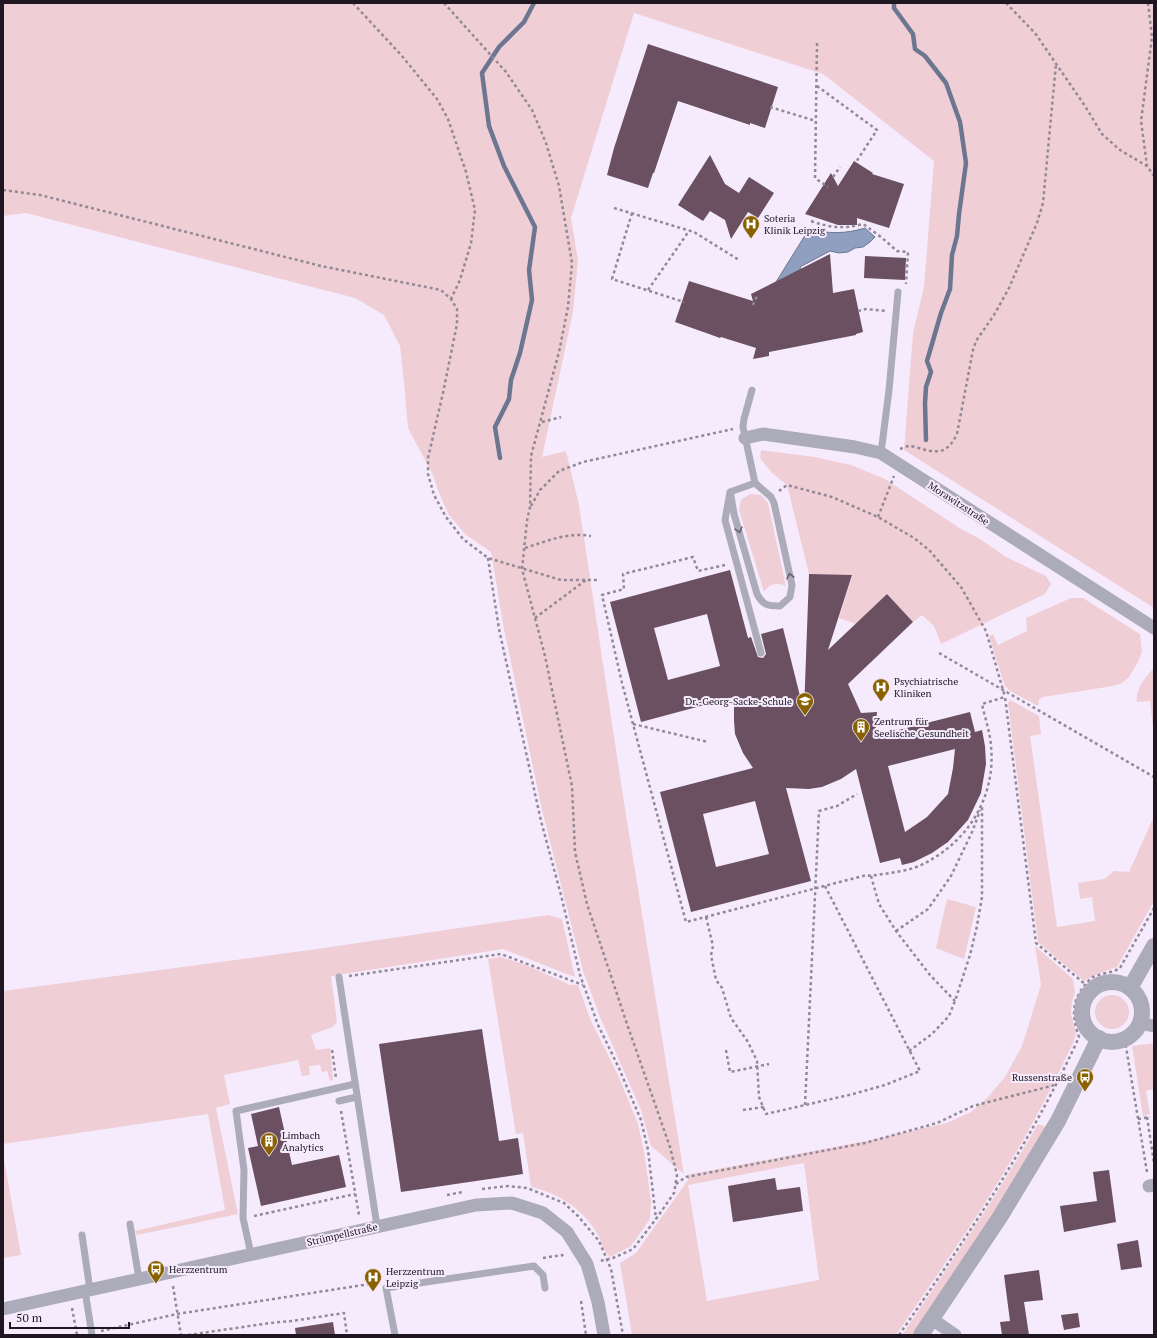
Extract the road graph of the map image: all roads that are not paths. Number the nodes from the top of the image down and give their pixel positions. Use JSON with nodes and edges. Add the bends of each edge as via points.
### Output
{"nodes":[{"id":1,"x":898,"y":292,"type":"road end"},
{"id":2,"x":752,"y":390,"type":"dead end"},
{"id":3,"x":744,"y":432,"type":"junction"},
{"id":4,"x":881,"y":453,"type":"junction"},
{"id":5,"x":755,"y":483,"type":"junction"},
{"id":6,"x":730,"y":492,"type":"junction"},
{"id":7,"x":1154,"y":628,"type":"edge"},
{"id":8,"x":761,"y":653,"type":"dead end"},
{"id":9,"x":1154,"y":946,"type":"edge"},
{"id":10,"x":339,"y":977,"type":"road end"},
{"id":11,"x":1130,"y":988,"type":"junction"},
{"id":12,"x":1146,"y":1025,"type":"edge"},
{"id":13,"x":1099,"y":1038,"type":"junction"},
{"id":14,"x":355,"y":1084,"type":"junction"},
{"id":15,"x":357,"y":1097,"type":"junction"},
{"id":16,"x":340,"y":1101,"type":"road end"},
{"id":17,"x":130,"y":1224,"type":"dead end"},
{"id":18,"x":377,"y":1226,"type":"junction"},
{"id":19,"x":82,"y":1235,"type":"dead end"},
{"id":20,"x":251,"y":1254,"type":"junction"},
{"id":21,"x":139,"y":1279,"type":"junction"},
{"id":22,"x":545,"y":1288,"type":"dead end"},
{"id":23,"x":87,"y":1291,"type":"junction"},
{"id":24,"x":3,"y":1309,"type":"edge"},
{"id":25,"x":932,"y":1319,"type":"junction"},
{"id":26,"x":92,"y":1334,"type":"edge"},
{"id":27,"x":395,"y":1335,"type":"edge"},
{"id":28,"x":604,"y":1335,"type":"edge"},
{"id":29,"x":921,"y":1335,"type":"edge"},
{"id":30,"x":955,"y":1335,"type":"edge"}],
"edges":[{"from":1,"to":4,"type":"lane"},
{"from":2,"to":3,"type":"lane","via":[[744,419]]},
{"from":3,"to":4,"type":"street","name":"Morawitzstraße","via":[[855,446]]},
{"from":3,"to":5,"type":"lane"},
{"from":4,"to":7,"type":"street","name":"Morawitzstraße"},
{"from":5,"to":6,"type":"lane"},
{"from":6,"to":5,"type":"lane","one_way":true,"via":[[756,594],[762,602],[770,606],[780,606],[790,597],[792,585],[771,497]]},
{"from":6,"to":8,"type":"lane","via":[[724,520]]},
{"from":9,"to":11,"type":"street"},
{"from":10,"to":14,"type":"lane"},
{"from":11,"to":12,"type":"street","via":[[1137,996],[1141,1018]]},
{"from":11,"to":13,"type":"street","via":[[1124,984],[1110,982],[1088,987],[1083,1016],[1088,1029]]},
{"from":12,"to":13,"type":"street","via":[[1124,1039],[1111,1041]]},
{"from":13,"to":25,"type":"street","via":[[1058,1121],[1000,1217]]},
{"from":14,"to":15,"type":"lane"},
{"from":14,"to":20,"type":"lane","via":[[236,1111],[244,1170],[243,1218]]},
{"from":15,"to":16,"type":"lane"},
{"from":15,"to":18,"type":"lane"},
{"from":17,"to":21,"type":"lane"},
{"from":18,"to":20,"type":"street","name":"Strümpellstraße"},
{"from":18,"to":28,"type":"street","name":"Strümpellstraße","via":[[476,1205],[512,1203],[543,1213],[567,1232],[587,1264]]},
{"from":19,"to":23,"type":"lane"},
{"from":20,"to":21,"type":"street","name":"Strümpellstraße"},
{"from":21,"to":23,"type":"street","name":"Strümpellstraße"},
{"from":22,"to":27,"type":"lane","via":[[543,1275],[534,1266],[386,1288]]},
{"from":23,"to":24,"type":"street","name":"Strümpellstraße"},
{"from":23,"to":26,"type":"lane"},
{"from":25,"to":29,"type":"street"},
{"from":25,"to":30,"type":"street"}]}
